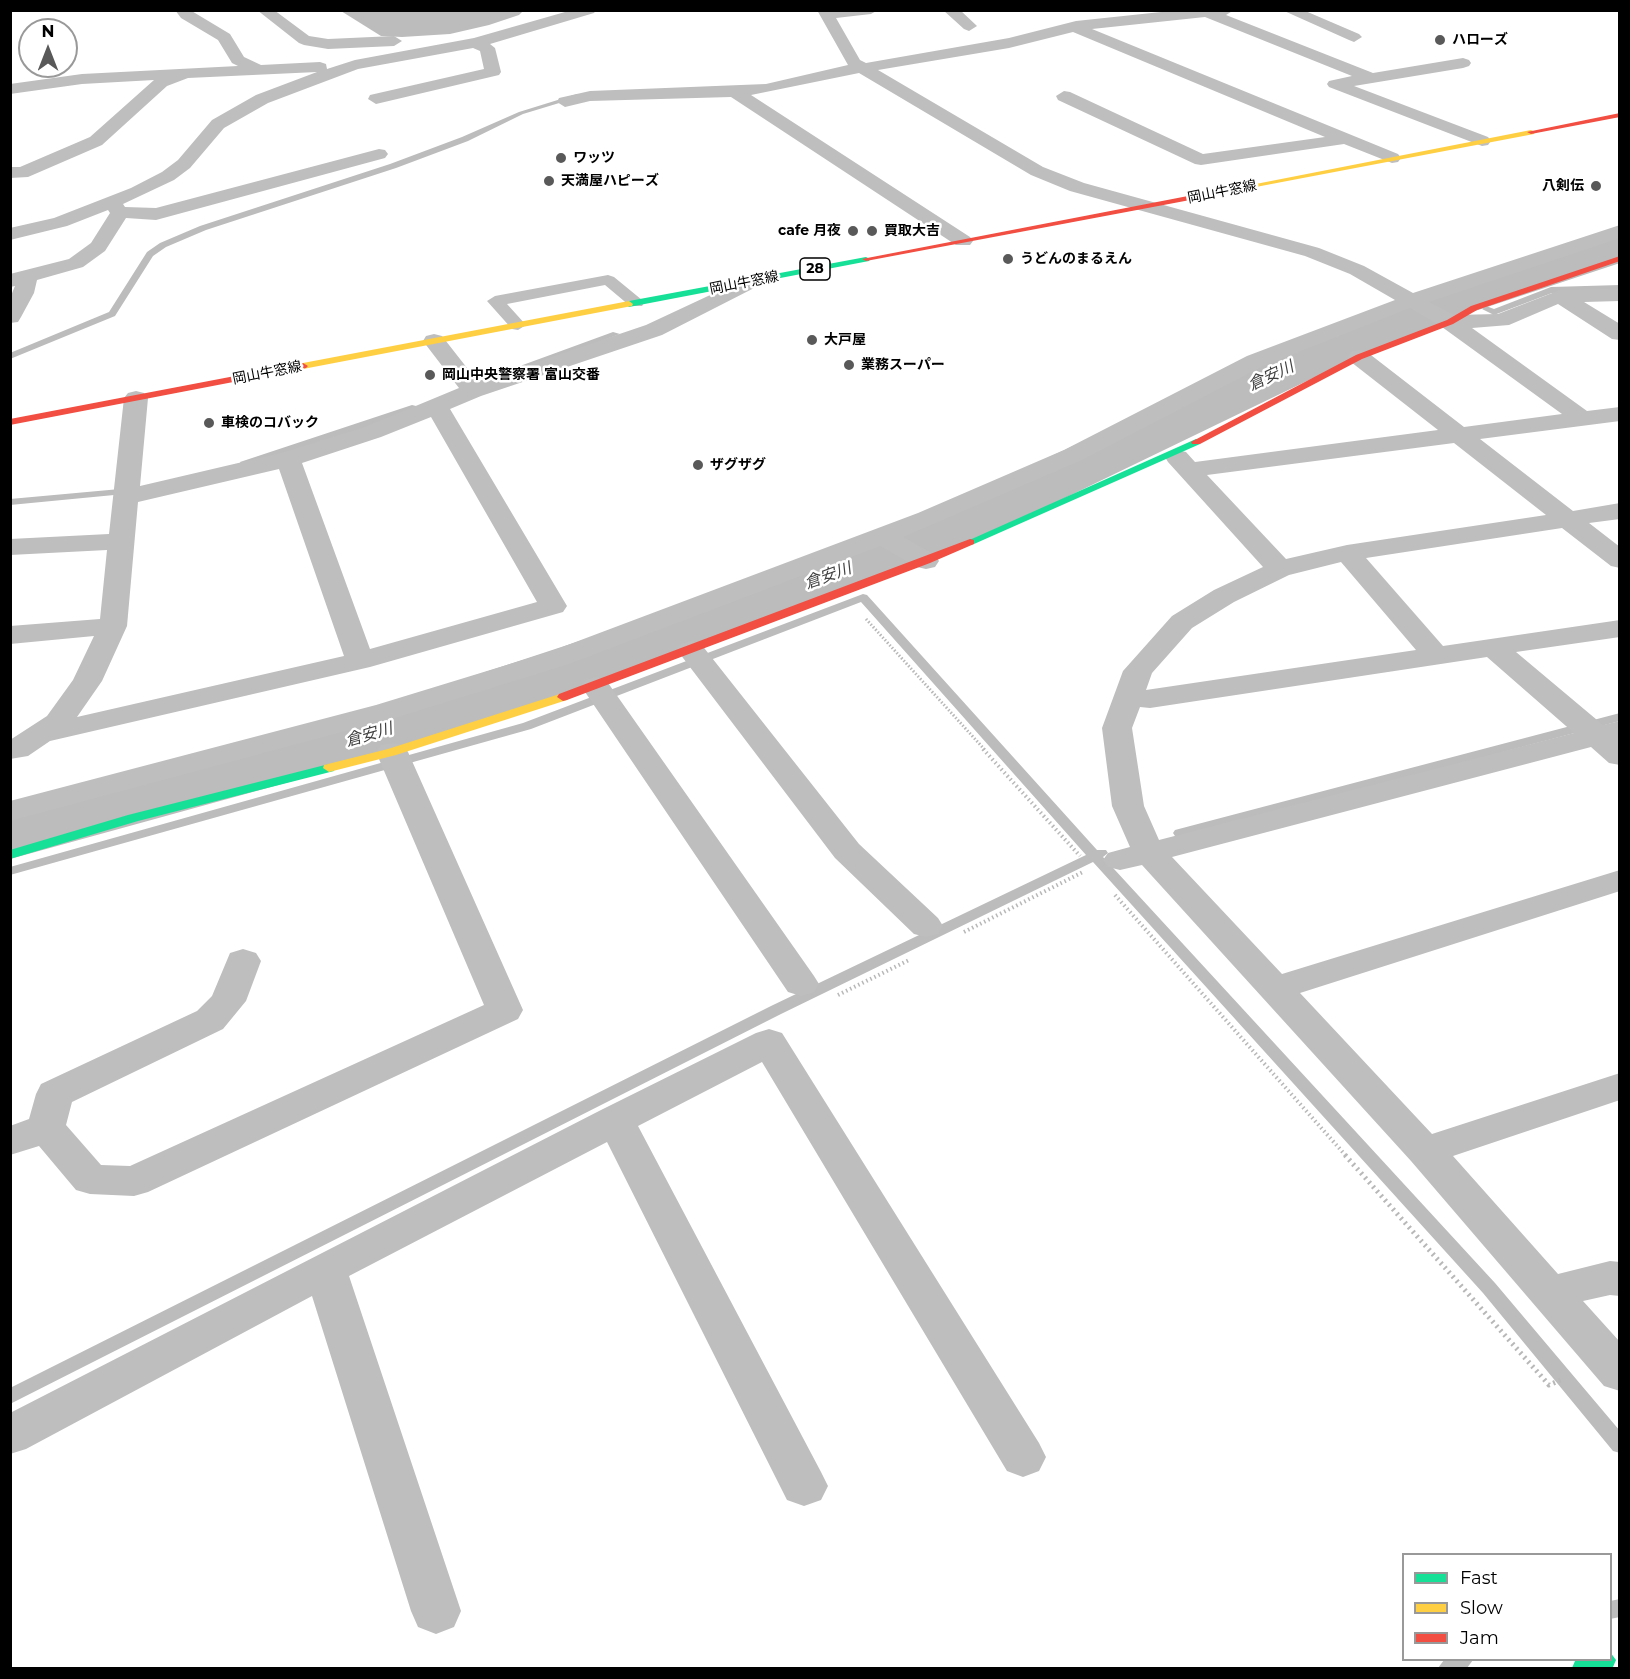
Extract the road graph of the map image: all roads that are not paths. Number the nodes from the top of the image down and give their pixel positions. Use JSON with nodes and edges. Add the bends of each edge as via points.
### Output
{"nodes":[{"id":1,"x":182,"y":10,"type":"edge"},
{"id":2,"x":264,"y":10,"type":"edge"},
{"id":3,"x":589,"y":10,"type":"edge"},
{"id":4,"x":871,"y":10,"type":"edge"},
{"id":5,"x":950,"y":10,"type":"edge"},
{"id":6,"x":1068,"y":10,"type":"edge"},
{"id":7,"x":1227,"y":10,"type":"edge"},
{"id":8,"x":1288,"y":10,"type":"edge"},
{"id":9,"x":825,"y":12,"type":"edge"},
{"id":10,"x":1206,"y":12,"type":"junction"},
{"id":11,"x":566,"y":14,"type":"edge"},
{"id":12,"x":1081,"y":23,"type":"junction"},
{"id":13,"x":969,"y":26,"type":"dead end"},
{"id":14,"x":521,"y":31,"type":"junction"},
{"id":15,"x":1354,"y":37,"type":"dead end"},
{"id":16,"x":474,"y":43,"type":"junction"},
{"id":17,"x":1463,"y":63,"type":"dead end"},
{"id":18,"x":355,"y":65,"type":"junction"},
{"id":19,"x":861,"y":67,"type":"junction"},
{"id":20,"x":258,"y":70,"type":"junction"},
{"id":21,"x":191,"y":74,"type":"junction"},
{"id":22,"x":1371,"y":78,"type":"junction"},
{"id":23,"x":10,"y":89,"type":"edge"},
{"id":24,"x":734,"y":92,"type":"junction"},
{"id":25,"x":1064,"y":96,"type":"dead end"},
{"id":26,"x":376,"y":99,"type":"dead end"},
{"id":27,"x":565,"y":102,"type":"dead end"},
{"id":28,"x":1620,"y":115,"type":"edge"},
{"id":29,"x":1345,"y":139,"type":"junction"},
{"id":30,"x":1482,"y":141,"type":"junction"},
{"id":31,"x":379,"y":154,"type":"dead end"},
{"id":32,"x":1392,"y":158,"type":"junction"},
{"id":33,"x":10,"y":172,"type":"edge"},
{"id":34,"x":1143,"y":207,"type":"junction"},
{"id":35,"x":116,"y":208,"type":"junction"},
{"id":36,"x":1620,"y":231,"type":"edge"},
{"id":37,"x":10,"y":234,"type":"edge"},
{"id":38,"x":963,"y":241,"type":"junction"},
{"id":39,"x":1620,"y":258,"type":"edge"},
{"id":40,"x":19,"y":280,"type":"edge"},
{"id":41,"x":753,"y":281,"type":"junction"},
{"id":42,"x":1620,"y":295,"type":"edge"},
{"id":43,"x":1560,"y":296,"type":"junction"},
{"id":44,"x":636,"y":303,"type":"junction"},
{"id":45,"x":1414,"y":303,"type":"junction"},
{"id":46,"x":10,"y":317,"type":"edge"},
{"id":47,"x":1444,"y":319,"type":"junction"},
{"id":48,"x":518,"y":325,"type":"junction"},
{"id":49,"x":1620,"y":334,"type":"edge"},
{"id":50,"x":434,"y":341,"type":"junction"},
{"id":51,"x":1359,"y":357,"type":"junction"},
{"id":52,"x":470,"y":388,"type":"junction"},
{"id":53,"x":136,"y":398,"type":"junction"},
{"id":54,"x":436,"y":406,"type":"junction"},
{"id":55,"x":1620,"y":414,"type":"edge"},
{"id":56,"x":1583,"y":419,"type":"junction"},
{"id":57,"x":10,"y":422,"type":"edge"},
{"id":58,"x":1459,"y":434,"type":"junction"},
{"id":59,"x":288,"y":459,"type":"junction"},
{"id":60,"x":1181,"y":462,"type":"junction"},
{"id":61,"x":126,"y":494,"type":"junction"},
{"id":62,"x":1620,"y":511,"type":"edge"},
{"id":63,"x":1568,"y":519,"type":"junction"},
{"id":64,"x":885,"y":538,"type":"junction"},
{"id":65,"x":121,"y":541,"type":"junction"},
{"id":66,"x":10,"y":547,"type":"edge"},
{"id":67,"x":1347,"y":553,"type":"junction"},
{"id":68,"x":919,"y":558,"type":"junction"},
{"id":69,"x":1620,"y":560,"type":"edge"},
{"id":70,"x":1280,"y":569,"type":"junction"},
{"id":71,"x":113,"y":627,"type":"junction"},
{"id":72,"x":1620,"y":628,"type":"edge"},
{"id":73,"x":10,"y":635,"type":"edge"},
{"id":74,"x":1494,"y":648,"type":"junction"},
{"id":75,"x":1436,"y":656,"type":"junction"},
{"id":76,"x":696,"y":657,"type":"junction"},
{"id":77,"x":360,"y":661,"type":"junction"},
{"id":78,"x":601,"y":693,"type":"junction"},
{"id":79,"x":1128,"y":698,"type":"junction"},
{"id":80,"x":1601,"y":735,"type":"edge"},
{"id":81,"x":20,"y":750,"type":"edge"},
{"id":82,"x":396,"y":760,"type":"junction"},
{"id":83,"x":10,"y":811,"type":"edge"},
{"id":84,"x":10,"y":855,"type":"edge"},
{"id":85,"x":1125,"y":865,"type":"junction"},
{"id":86,"x":1620,"y":880,"type":"edge"},
{"id":87,"x":926,"y":926,"type":"dead end"},
{"id":88,"x":243,"y":961,"type":"dead end"},
{"id":89,"x":801,"y":984,"type":"dead end"},
{"id":90,"x":1274,"y":989,"type":"junction"},
{"id":91,"x":1620,"y":1086,"type":"edge"},
{"id":92,"x":615,"y":1120,"type":"junction"},
{"id":93,"x":46,"y":1128,"type":"junction"},
{"id":94,"x":10,"y":1141,"type":"edge"},
{"id":95,"x":1425,"y":1150,"type":"junction"},
{"id":96,"x":325,"y":1269,"type":"junction"},
{"id":97,"x":1620,"y":1279,"type":"edge"},
{"id":98,"x":1549,"y":1293,"type":"junction"},
{"id":99,"x":1620,"y":1372,"type":"edge"},
{"id":100,"x":10,"y":1435,"type":"edge"},
{"id":101,"x":1023,"y":1457,"type":"dead end"},
{"id":102,"x":804,"y":1486,"type":"dead end"},
{"id":103,"x":436,"y":1611,"type":"dead end"},
{"id":104,"x":1600,"y":1661,"type":"edge"},
{"id":105,"x":1581,"y":1668,"type":"edge"}],
"edges":[{"from":1,"to":20,"type":"street","via":[[225,37],[238,60]]},
{"from":2,"to":14,"type":"street","via":[[304,40],[328,44],[451,39]]},
{"from":3,"to":11,"type":"street"},
{"from":4,"to":9,"type":"street"},
{"from":5,"to":13,"type":"street"},
{"from":6,"to":12,"type":"street"},
{"from":7,"to":10,"type":"street"},
{"from":8,"to":15,"type":"street"},
{"from":9,"to":19,"type":"street","via":[[849,59]]},
{"from":10,"to":12,"type":"street"},
{"from":10,"to":22,"type":"street"},
{"from":11,"to":14,"type":"street"},
{"from":12,"to":19,"type":"street","via":[[1009,44]]},
{"from":12,"to":29,"type":"street"},
{"from":14,"to":16,"type":"street"},
{"from":16,"to":18,"type":"street"},
{"from":16,"to":26,"type":"street","via":[[487,48],[493,72]]},
{"from":17,"to":22,"type":"street"},
{"from":18,"to":20,"type":"street"},
{"from":18,"to":35,"type":"street","via":[[262,99],[218,124],[184,164]]},
{"from":19,"to":24,"type":"street","via":[[766,89]]},
{"from":19,"to":34,"type":"street","via":[[1037,171]]},
{"from":20,"to":21,"type":"street"},
{"from":21,"to":23,"type":"street","via":[[82,79]]},
{"from":21,"to":33,"type":"street","via":[[161,83],[96,141],[22,173]]},
{"from":22,"to":30,"type":"street","via":[[1330,82]]},
{"from":24,"to":27,"type":"street","via":[[590,96]]},
{"from":24,"to":38,"type":"street"},
{"from":25,"to":29,"type":"street","via":[[1201,160]]},
{"from":28,"to":30,"type":"main road","name":"岡山牛窓線","number":"28"},
{"from":29,"to":32,"type":"street"},
{"from":30,"to":32,"type":"main road","name":"岡山牛窓線","number":"28"},
{"from":31,"to":35,"type":"street","via":[[156,214]]},
{"from":32,"to":34,"type":"main road","name":"岡山牛窓線","number":"28"},
{"from":34,"to":38,"type":"main road","name":"岡山牛窓線","number":"28"},
{"from":34,"to":45,"type":"street","via":[[1311,252],[1357,270]]},
{"from":35,"to":37,"type":"street"},
{"from":35,"to":40,"type":"street","via":[[98,247],[76,263]]},
{"from":36,"to":45,"type":"street"},
{"from":38,"to":41,"type":"main road","name":"岡山牛窓線","number":"28"},
{"from":39,"to":47,"type":"main road"},
{"from":40,"to":46,"type":"street","via":[[24,293]]},
{"from":41,"to":44,"type":"main road","name":"岡山牛窓線","number":"28"},
{"from":41,"to":52,"type":"street","via":[[654,330]]},
{"from":42,"to":43,"type":"street"},
{"from":43,"to":47,"type":"street","via":[[1501,320]]},
{"from":43,"to":49,"type":"street"},
{"from":44,"to":48,"type":"main road","name":"岡山牛窓線","number":"28"},
{"from":44,"to":48,"type":"lane","via":[[608,280],[495,301]]},
{"from":45,"to":47,"type":"street"},
{"from":45,"to":64,"type":"street","via":[[1256,361],[1073,456]]},
{"from":47,"to":51,"type":"main road"},
{"from":47,"to":56,"type":"street"},
{"from":48,"to":50,"type":"main road","name":"岡山牛窓線","number":"28"},
{"from":50,"to":52,"type":"street"},
{"from":50,"to":53,"type":"main road","name":"岡山牛窓線","number":"28"},
{"from":51,"to":58,"type":"street"},
{"from":51,"to":60,"type":"main road"},
{"from":52,"to":54,"type":"street"},
{"from":53,"to":57,"type":"main road","name":"岡山牛窓線","number":"28"},
{"from":53,"to":61,"type":"street"},
{"from":54,"to":59,"type":"street","via":[[373,432]]},
{"from":54,"to":77,"type":"street","via":[[553,606]]},
{"from":55,"to":56,"type":"street"},
{"from":56,"to":58,"type":"street"},
{"from":58,"to":60,"type":"street"},
{"from":58,"to":63,"type":"street"},
{"from":59,"to":61,"type":"street"},
{"from":59,"to":77,"type":"street"},
{"from":60,"to":68,"type":"main road"},
{"from":60,"to":70,"type":"street"},
{"from":61,"to":65,"type":"street"},
{"from":62,"to":63,"type":"street"},
{"from":63,"to":67,"type":"street"},
{"from":63,"to":69,"type":"street"},
{"from":64,"to":68,"type":"street"},
{"from":64,"to":83,"type":"street","via":[[559,658],[387,711]]},
{"from":65,"to":66,"type":"street"},
{"from":65,"to":71,"type":"street"},
{"from":67,"to":70,"type":"street"},
{"from":67,"to":75,"type":"street"},
{"from":68,"to":76,"type":"main road"},
{"from":70,"to":79,"type":"street","via":[[1182,622],[1138,671]]},
{"from":71,"to":73,"type":"street"},
{"from":71,"to":81,"type":"street","via":[[87,681],[58,722]]},
{"from":72,"to":74,"type":"street"},
{"from":74,"to":75,"type":"street"},
{"from":74,"to":80,"type":"street"},
{"from":75,"to":79,"type":"street","via":[[1150,699]]},
{"from":76,"to":78,"type":"main road"},
{"from":76,"to":87,"type":"street","via":[[847,851]]},
{"from":77,"to":81,"type":"street"},
{"from":78,"to":82,"type":"main road"},
{"from":78,"to":89,"type":"street"},
{"from":79,"to":85,"type":"street","via":[[1117,728],[1128,806]]},
{"from":80,"to":85,"type":"street"},
{"from":82,"to":84,"type":"main road","via":[[133,818]]},
{"from":82,"to":93,"type":"street","via":[[505,1010],[134,1181],[90,1179]]},
{"from":85,"to":90,"type":"street"},
{"from":86,"to":90,"type":"street"},
{"from":88,"to":93,"type":"street","via":[[228,1001],[210,1020],[55,1094]]},
{"from":90,"to":95,"type":"street"},
{"from":91,"to":95,"type":"street"},
{"from":92,"to":96,"type":"street"},
{"from":92,"to":101,"type":"street","via":[[769,1042]]},
{"from":92,"to":102,"type":"street"},
{"from":93,"to":94,"type":"street"},
{"from":95,"to":98,"type":"street"},
{"from":96,"to":100,"type":"street"},
{"from":96,"to":103,"type":"street"},
{"from":97,"to":98,"type":"street"},
{"from":98,"to":99,"type":"street"},
{"from":104,"to":105,"type":"main road"}]}
